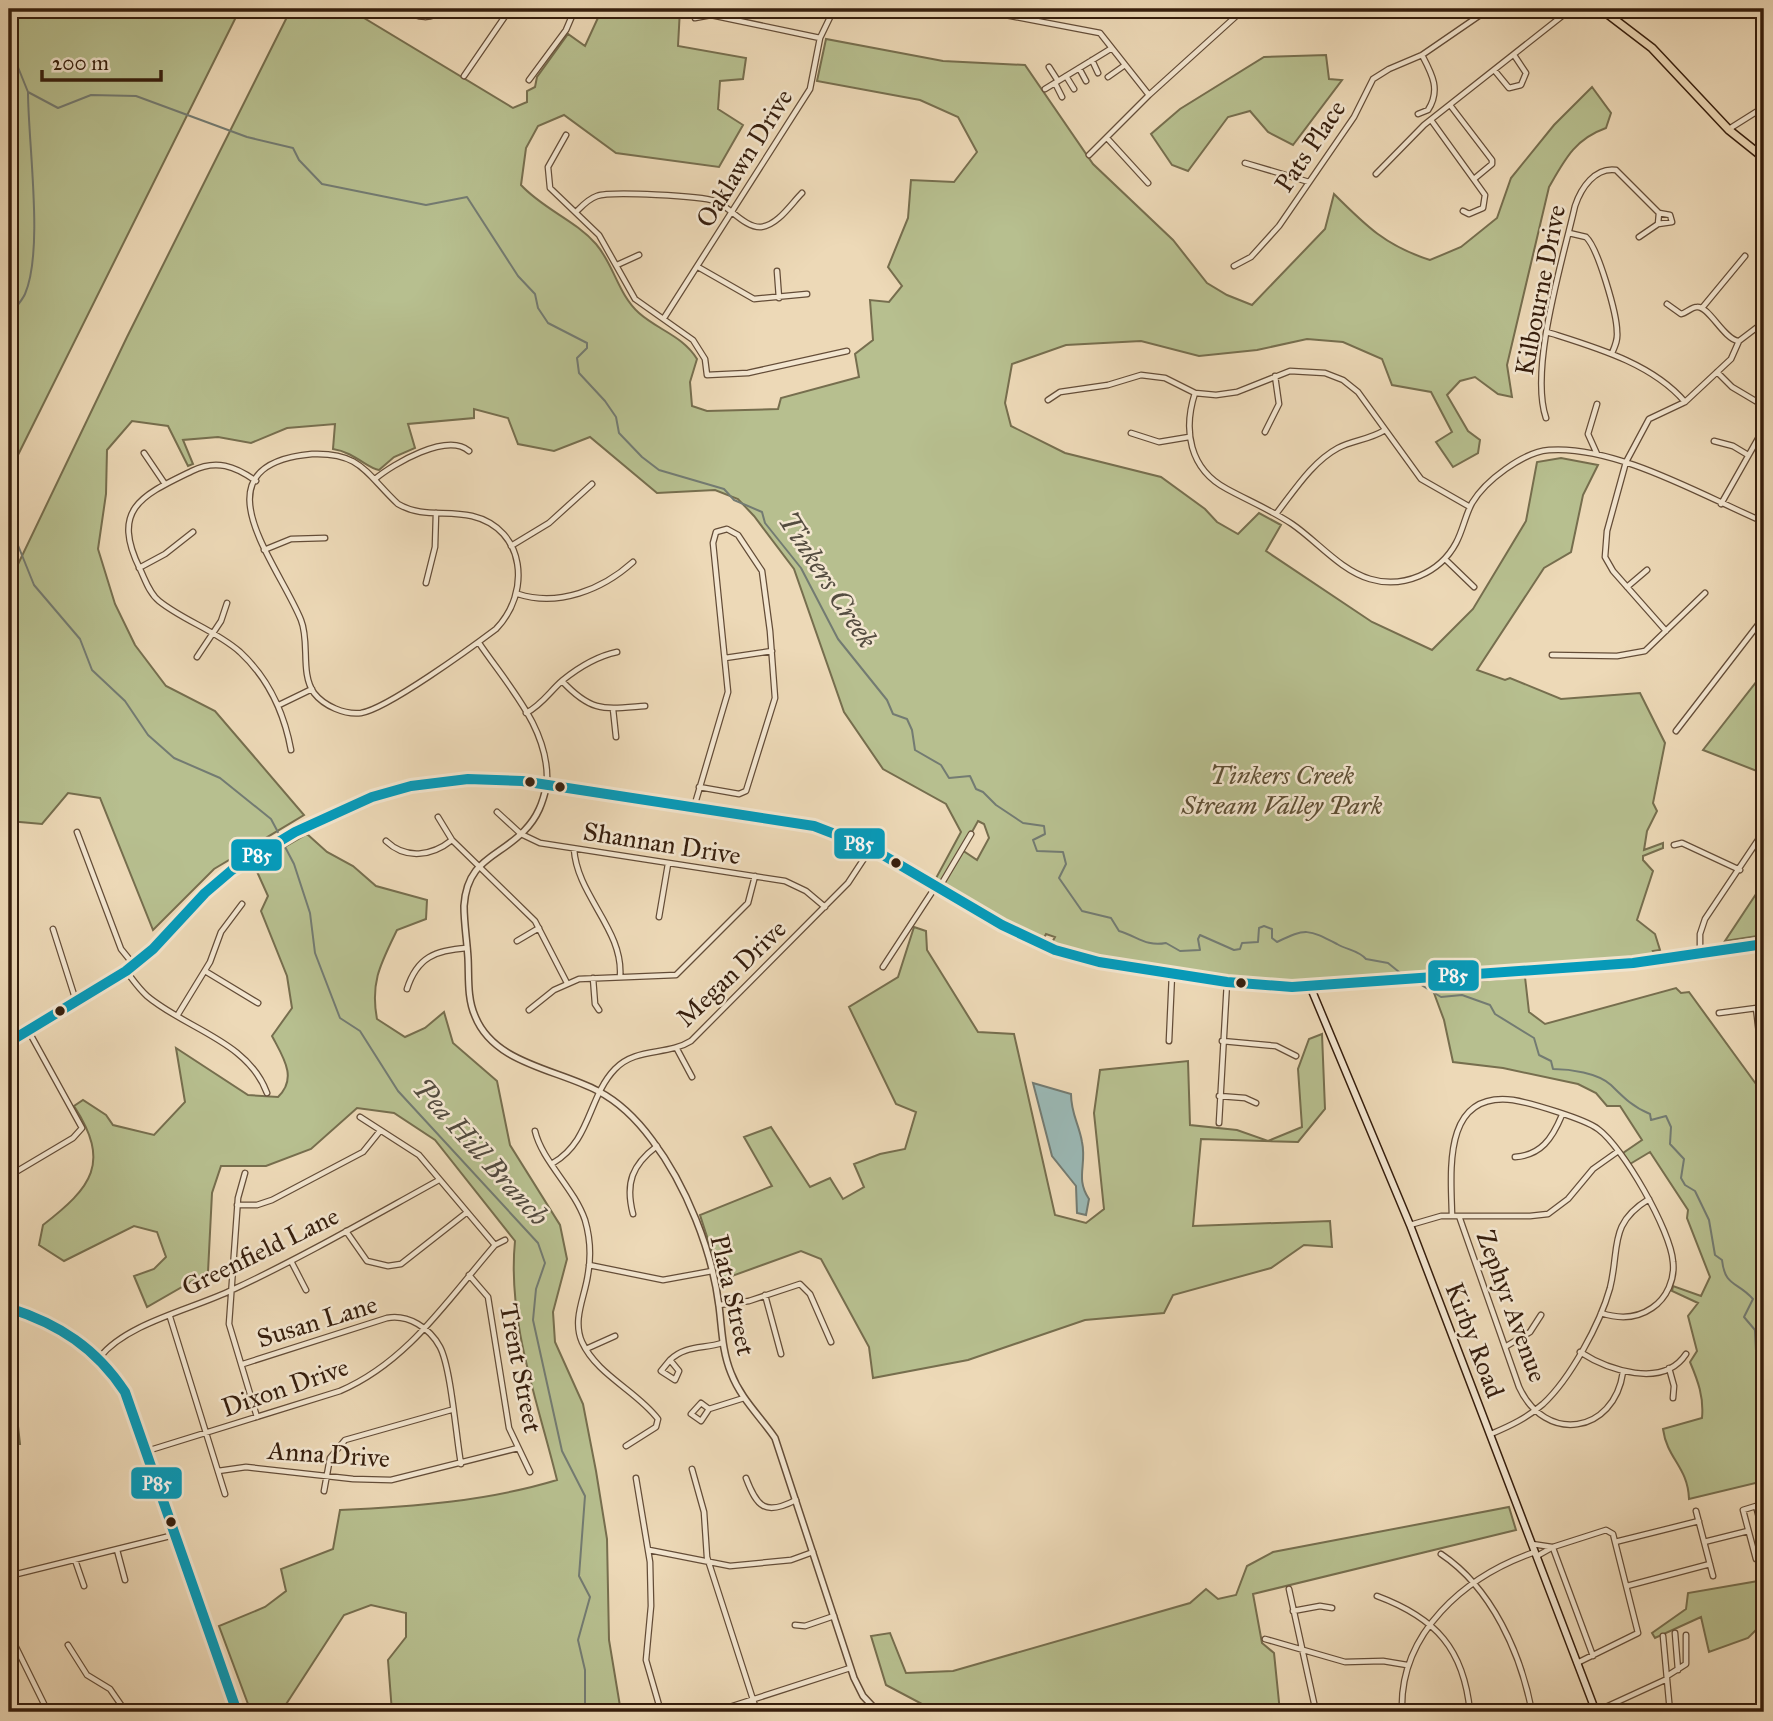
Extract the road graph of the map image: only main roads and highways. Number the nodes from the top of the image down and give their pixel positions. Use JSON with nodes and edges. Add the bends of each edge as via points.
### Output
{"nodes":[{"id":1,"x":1601,"y":9,"type":"edge"},
{"id":2,"x":1764,"y":158,"type":"edge"},
{"id":3,"x":1764,"y":944,"type":"edge"},
{"id":4,"x":1310,"y":986,"type":"junction"},
{"id":5,"x":9,"y":1042,"type":"edge"},
{"id":6,"x":9,"y":1308,"type":"edge"},
{"id":7,"x":237,"y":1712,"type":"edge"},
{"id":8,"x":1596,"y":1712,"type":"edge"}],
"edges":[{"from":1,"to":2,"type":"main road","via":[[1661,56],[1729,130]]},
{"from":3,"to":4,"type":"main road","via":[[1633,963]]},
{"from":4,"to":5,"type":"main road","via":[[1275,988],[1227,982],[1099,962],[1055,950],[1026,939],[872,848],[814,826],[547,784],[449,780],[411,786],[317,819],[232,870],[126,971]]},
{"from":4,"to":8,"type":"main road","name":"Kirby Road","via":[[1410,1225]]},
{"from":6,"to":7,"type":"main road","via":[[57,1325],[100,1357],[125,1392]]}]}
